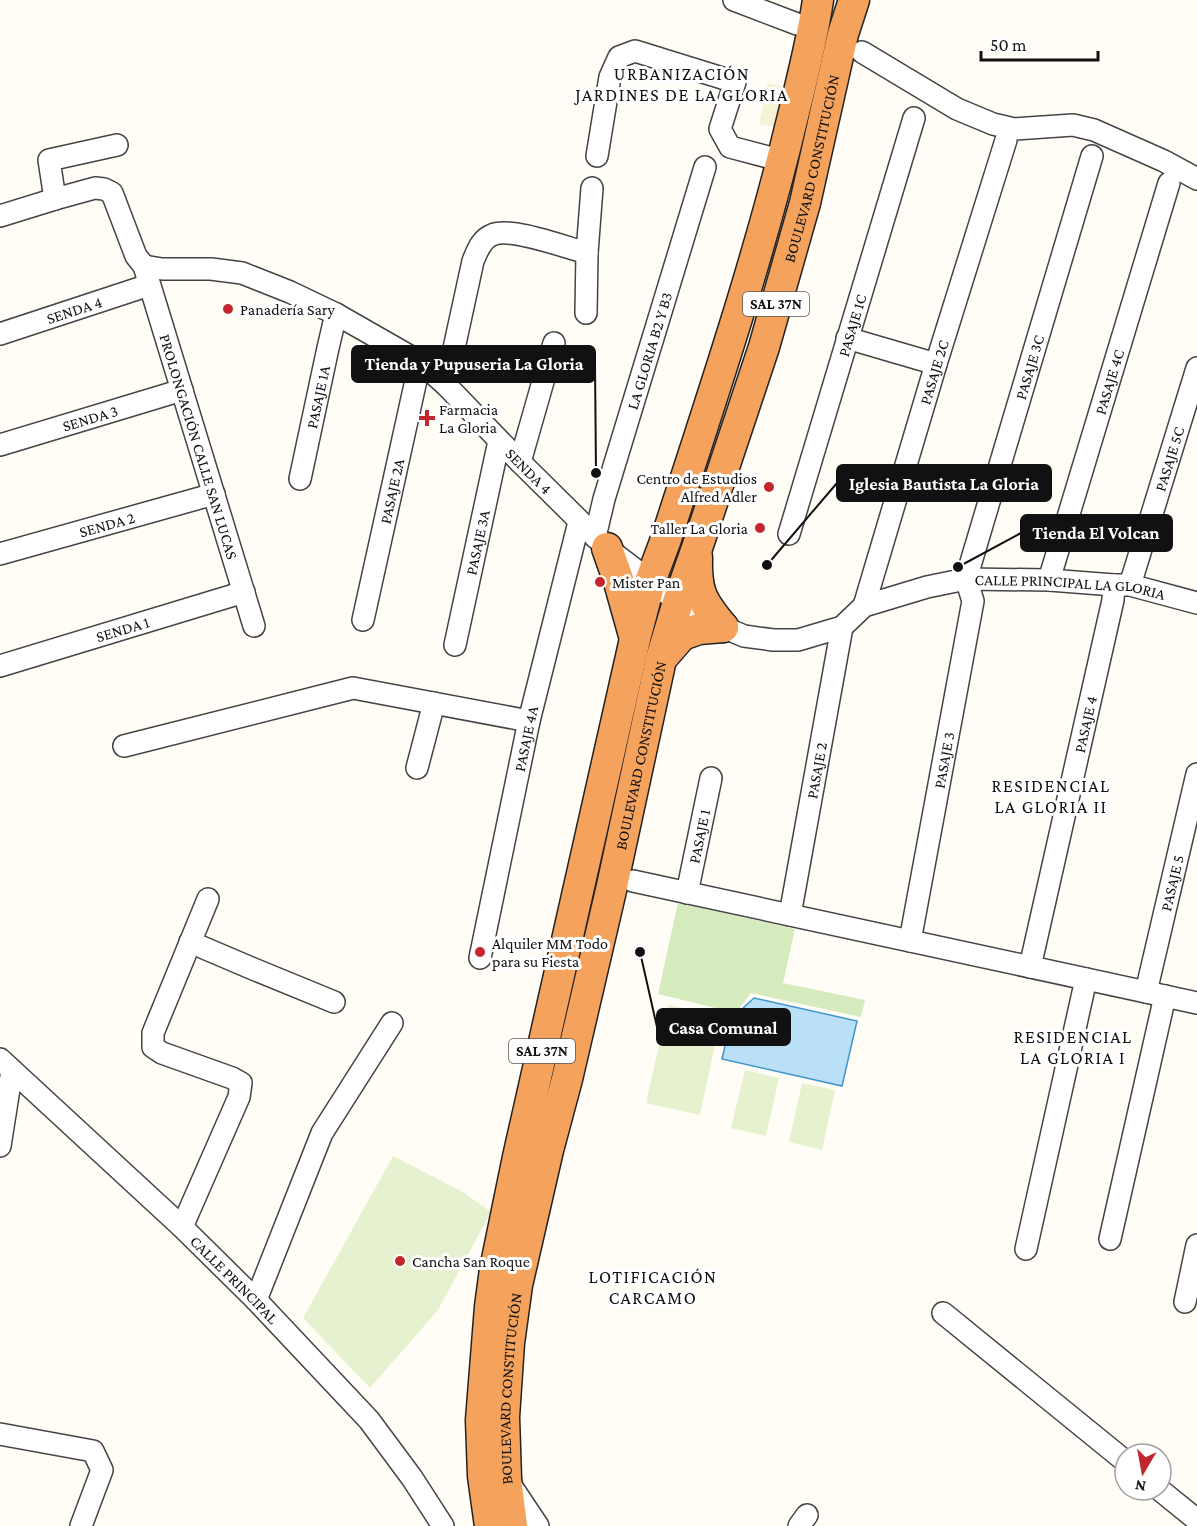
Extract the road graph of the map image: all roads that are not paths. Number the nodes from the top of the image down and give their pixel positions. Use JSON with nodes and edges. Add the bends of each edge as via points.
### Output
{"nodes":[{"id":1,"x":734,"y":0,"type":"edge"},
{"id":2,"x":818,"y":0,"type":"edge"},
{"id":3,"x":854,"y":0,"type":"edge"},
{"id":4,"x":797,"y":24,"type":"dead end"},
{"id":5,"x":862,"y":52,"type":"dead end"},
{"id":6,"x":914,"y":118,"type":"dead end"},
{"id":7,"x":1006,"y":140,"type":"dead end"},
{"id":8,"x":117,"y":145,"type":"dead end"},
{"id":9,"x":597,"y":156,"type":"dead end"},
{"id":10,"x":1092,"y":156,"type":"dead end"},
{"id":11,"x":783,"y":161,"type":"junction"},
{"id":12,"x":705,"y":167,"type":"dead end"},
{"id":13,"x":1197,"y":179,"type":"edge"},
{"id":14,"x":1169,"y":183,"type":"dead end"},
{"id":15,"x":592,"y":188,"type":"dead end"},
{"id":16,"x":55,"y":199,"type":"junction"},
{"id":17,"x":0,"y":216,"type":"edge"},
{"id":18,"x":587,"y":253,"type":"junction"},
{"id":19,"x":147,"y":276,"type":"junction"},
{"id":20,"x":586,"y":313,"type":"dead end"},
{"id":21,"x":336,"y":314,"type":"junction"},
{"id":22,"x":0,"y":334,"type":"edge"},
{"id":23,"x":847,"y":338,"type":"junction"},
{"id":24,"x":554,"y":343,"type":"dead end"},
{"id":25,"x":420,"y":362,"type":"junction"},
{"id":26,"x":936,"y":364,"type":"junction"},
{"id":27,"x":1197,"y":368,"type":"edge"},
{"id":28,"x":446,"y":385,"type":"junction"},
{"id":29,"x":182,"y":390,"type":"junction"},
{"id":30,"x":500,"y":441,"type":"junction"},
{"id":31,"x":0,"y":445,"type":"edge"},
{"id":32,"x":520,"y":462,"type":"junction"},
{"id":33,"x":300,"y":479,"type":"dead end"},
{"id":34,"x":214,"y":494,"type":"junction"},
{"id":35,"x":579,"y":522,"type":"junction"},
{"id":36,"x":789,"y":534,"type":"dead end"},
{"id":37,"x":666,"y":539,"type":"junction"},
{"id":38,"x":606,"y":546,"type":"junction"},
{"id":39,"x":698,"y":548,"type":"junction"},
{"id":40,"x":0,"y":555,"type":"edge"},
{"id":41,"x":966,"y":579,"type":"junction"},
{"id":42,"x":1049,"y":580,"type":"junction"},
{"id":43,"x":650,"y":582,"type":"junction"},
{"id":44,"x":1122,"y":585,"type":"junction"},
{"id":45,"x":244,"y":592,"type":"junction"},
{"id":46,"x":678,"y":602,"type":"junction"},
{"id":47,"x":1197,"y":603,"type":"edge"},
{"id":48,"x":864,"y":606,"type":"junction"},
{"id":49,"x":363,"y":620,"type":"dead end"},
{"id":50,"x":254,"y":626,"type":"dead end"},
{"id":51,"x":723,"y":627,"type":"junction"},
{"id":52,"x":842,"y":627,"type":"junction"},
{"id":53,"x":635,"y":639,"type":"junction"},
{"id":54,"x":455,"y":645,"type":"dead end"},
{"id":55,"x":661,"y":659,"type":"junction"},
{"id":56,"x":0,"y":666,"type":"edge"},
{"id":57,"x":434,"y":703,"type":"junction"},
{"id":58,"x":529,"y":722,"type":"junction"},
{"id":59,"x":124,"y":746,"type":"dead end"},
{"id":60,"x":417,"y":768,"type":"dead end"},
{"id":61,"x":1197,"y":774,"type":"edge"},
{"id":62,"x":711,"y":778,"type":"dead end"},
{"id":63,"x":633,"y":881,"type":"dead end"},
{"id":64,"x":687,"y":893,"type":"junction"},
{"id":65,"x":208,"y":900,"type":"dead end"},
{"id":66,"x":790,"y":915,"type":"junction"},
{"id":67,"x":910,"y":941,"type":"junction"},
{"id":68,"x":190,"y":942,"type":"junction"},
{"id":69,"x":480,"y":958,"type":"dead end"},
{"id":70,"x":1030,"y":967,"type":"junction"},
{"id":71,"x":1086,"y":979,"type":"junction"},
{"id":72,"x":1156,"y":994,"type":"junction"},
{"id":73,"x":334,"y":1002,"type":"dead end"},
{"id":74,"x":1197,"y":1003,"type":"edge"},
{"id":75,"x":392,"y":1023,"type":"dead end"},
{"id":76,"x":6,"y":1064,"type":"edge"},
{"id":77,"x":0,"y":1146,"type":"edge"},
{"id":78,"x":182,"y":1227,"type":"junction"},
{"id":79,"x":1110,"y":1239,"type":"dead end"},
{"id":80,"x":1197,"y":1245,"type":"edge"},
{"id":81,"x":1026,"y":1249,"type":"dead end"},
{"id":82,"x":256,"y":1300,"type":"junction"},
{"id":83,"x":1185,"y":1302,"type":"dead end"},
{"id":84,"x":943,"y":1313,"type":"dead end"},
{"id":85,"x":0,"y":1434,"type":"edge"},
{"id":86,"x":1113,"y":1451,"type":"edge"},
{"id":87,"x":507,"y":1479,"type":"junction"},
{"id":88,"x":1173,"y":1501,"type":"edge"},
{"id":89,"x":1197,"y":1520,"type":"edge"},
{"id":90,"x":81,"y":1526,"type":"edge"},
{"id":91,"x":443,"y":1526,"type":"edge"},
{"id":92,"x":490,"y":1526,"type":"edge"},
{"id":93,"x":512,"y":1526,"type":"edge"},
{"id":94,"x":538,"y":1526,"type":"edge"}],
"edges":[{"from":1,"to":4,"type":"street"},
{"from":2,"to":11,"type":"highway","name":"BOULEVARD CONSTITUCIÓN","number":"SAL 37N"},
{"from":3,"to":39,"type":"highway","name":"BOULEVARD CONSTITUCIÓN","number":"SAL 37N","via":[[802,214],[764,347]]},
{"from":5,"to":13,"type":"street","via":[[957,109],[993,124],[1014,129],[1073,125],[1094,130]]},
{"from":6,"to":23,"type":"street","name":"PASAJE 1C"},
{"from":7,"to":26,"type":"street","name":"PASAJE 2C"},
{"from":8,"to":16,"type":"street","via":[[49,160]]},
{"from":9,"to":11,"type":"street","via":[[610,77],[619,57],[635,51],[735,82],[720,129],[729,147]]},
{"from":10,"to":41,"type":"street","name":"PASAJE 3C"},
{"from":11,"to":37,"type":"highway","name":"BOULEVARD CONSTITUCIÓN","number":"SAL 37N","via":[[755,262]]},
{"from":12,"to":38,"type":"street","name":"LA GLORIA B2 Y B3","via":[[604,499]]},
{"from":14,"to":42,"type":"street","name":"PASAJE 4C"},
{"from":15,"to":18,"type":"street"},
{"from":16,"to":17,"type":"street","name":"PROLONGACIÓN CALLE SAN LUCAS"},
{"from":16,"to":19,"type":"street","name":"PROLONGACIÓN CALLE SAN LUCAS","via":[[95,188],[112,193]]},
{"from":18,"to":20,"type":"street"},
{"from":18,"to":28,"type":"street","via":[[505,232],[491,235],[481,244],[473,261]]},
{"from":19,"to":21,"type":"street","name":"SENDA 4","via":[[162,269],[242,273]]},
{"from":19,"to":22,"type":"street","name":"SENDA 4"},
{"from":19,"to":29,"type":"street","name":"PROLONGACIÓN CALLE SAN LUCAS"},
{"from":21,"to":25,"type":"street","name":"SENDA 4"},
{"from":21,"to":33,"type":"street","name":"PASAJE 1A"},
{"from":23,"to":26,"type":"street"},
{"from":23,"to":36,"type":"street","name":"PASAJE 1C"},
{"from":24,"to":32,"type":"street"},
{"from":25,"to":28,"type":"street","name":"SENDA 4"},
{"from":25,"to":49,"type":"street","name":"PASAJE 2A"},
{"from":26,"to":48,"type":"street","name":"PASAJE 2C"},
{"from":27,"to":44,"type":"street","name":"PASAJE 5C"},
{"from":28,"to":30,"type":"street","name":"SENDA 4"},
{"from":29,"to":31,"type":"street","name":"SENDA 3"},
{"from":29,"to":34,"type":"street","name":"PROLONGACIÓN CALLE SAN LUCAS"},
{"from":30,"to":32,"type":"street","name":"SENDA 4"},
{"from":30,"to":54,"type":"street","name":"PASAJE 3A"},
{"from":32,"to":35,"type":"street","name":"SENDA 4"},
{"from":34,"to":40,"type":"street","name":"SENDA 2"},
{"from":34,"to":45,"type":"street","name":"PROLONGACIÓN CALLE SAN LUCAS"},
{"from":35,"to":38,"type":"street","name":"SENDA 4"},
{"from":35,"to":58,"type":"street","name":"PASAJE 4A"},
{"from":37,"to":38,"type":"highway","via":[[651,551],[632,556]]},
{"from":37,"to":43,"type":"highway","name":"BOULEVARD CONSTITUCIÓN","number":"SAL 37N"},
{"from":38,"to":43,"type":"street","name":"SENDA 4"},
{"from":38,"to":53,"type":"highway"},
{"from":39,"to":46,"type":"highway","name":"BOULEVARD CONSTITUCIÓN","number":"SAL 37N"},
{"from":39,"to":51,"type":"highway","via":[[696,579],[708,610]]},
{"from":41,"to":42,"type":"street","name":"CALLE PRINCIPAL LA GLORIA"},
{"from":41,"to":48,"type":"street","name":"CALLE PRINCIPAL LA GLORIA"},
{"from":41,"to":67,"type":"street","name":"PASAJE 3","via":[[973,601]]},
{"from":42,"to":44,"type":"street","name":"CALLE PRINCIPAL LA GLORIA"},
{"from":43,"to":46,"type":"street","name":"SENDA 4"},
{"from":43,"to":53,"type":"highway","name":"BOULEVARD CONSTITUCIÓN","number":"SAL 37N"},
{"from":44,"to":47,"type":"street","name":"CALLE PRINCIPAL LA GLORIA"},
{"from":44,"to":70,"type":"street","name":"PASAJE 4","via":[[1110,611]]},
{"from":45,"to":50,"type":"street","name":"PROLONGACIÓN CALLE SAN LUCAS"},
{"from":45,"to":56,"type":"street","name":"SENDA 1"},
{"from":46,"to":51,"type":"street","name":"CALLE PRINCIPAL LA GLORIA"},
{"from":46,"to":55,"type":"highway","name":"BOULEVARD CONSTITUCIÓN","number":"SAL 37N"},
{"from":48,"to":52,"type":"street","name":"CALLE PRINCIPAL LA GLORIA"},
{"from":51,"to":52,"type":"street","name":"CALLE PRINCIPAL LA GLORIA","via":[[744,636],[798,640]]},
{"from":51,"to":55,"type":"highway","via":[[682,635]]},
{"from":52,"to":66,"type":"street","name":"PASAJE 2"},
{"from":53,"to":92,"type":"highway","name":"BOULEVARD CONSTITUCIÓN","number":"SAL 37N","via":[[495,1269],[481,1420]]},
{"from":55,"to":87,"type":"highway","name":"BOULEVARD CONSTITUCIÓN","number":"SAL 37N","via":[[612,886],[517,1285],[505,1393]]},
{"from":57,"to":58,"type":"street"},
{"from":57,"to":59,"type":"street","via":[[353,688]]},
{"from":57,"to":60,"type":"street"},
{"from":58,"to":69,"type":"street","name":"PASAJE 4A"},
{"from":61,"to":72,"type":"street","name":"PASAJE 5"},
{"from":62,"to":64,"type":"street","name":"PASAJE 1"},
{"from":63,"to":64,"type":"street"},
{"from":64,"to":66,"type":"street"},
{"from":65,"to":68,"type":"street"},
{"from":66,"to":67,"type":"street"},
{"from":67,"to":70,"type":"street"},
{"from":68,"to":73,"type":"street"},
{"from":68,"to":78,"type":"street","via":[[153,1033],[153,1047],[241,1083],[239,1097]]},
{"from":70,"to":71,"type":"street"},
{"from":71,"to":72,"type":"street"},
{"from":71,"to":81,"type":"street"},
{"from":72,"to":74,"type":"street"},
{"from":72,"to":79,"type":"street","name":"PASAJE 5"},
{"from":75,"to":82,"type":"street","via":[[322,1133]]},
{"from":76,"to":77,"type":"street"},
{"from":76,"to":78,"type":"street","name":"CALLE PRINCIPAL"},
{"from":78,"to":82,"type":"street","name":"CALLE PRINCIPAL"},
{"from":80,"to":83,"type":"street"},
{"from":82,"to":91,"type":"street","name":"CALLE PRINCIPAL","via":[[369,1420]]},
{"from":84,"to":86,"type":"street"},
{"from":85,"to":90,"type":"street","via":[[93,1452],[102,1470]]},
{"from":87,"to":93,"type":"highway","name":"BOULEVARD CONSTITUCIÓN","number":"SAL 37N"},
{"from":87,"to":94,"type":"street"},
{"from":88,"to":89,"type":"street"}]}
